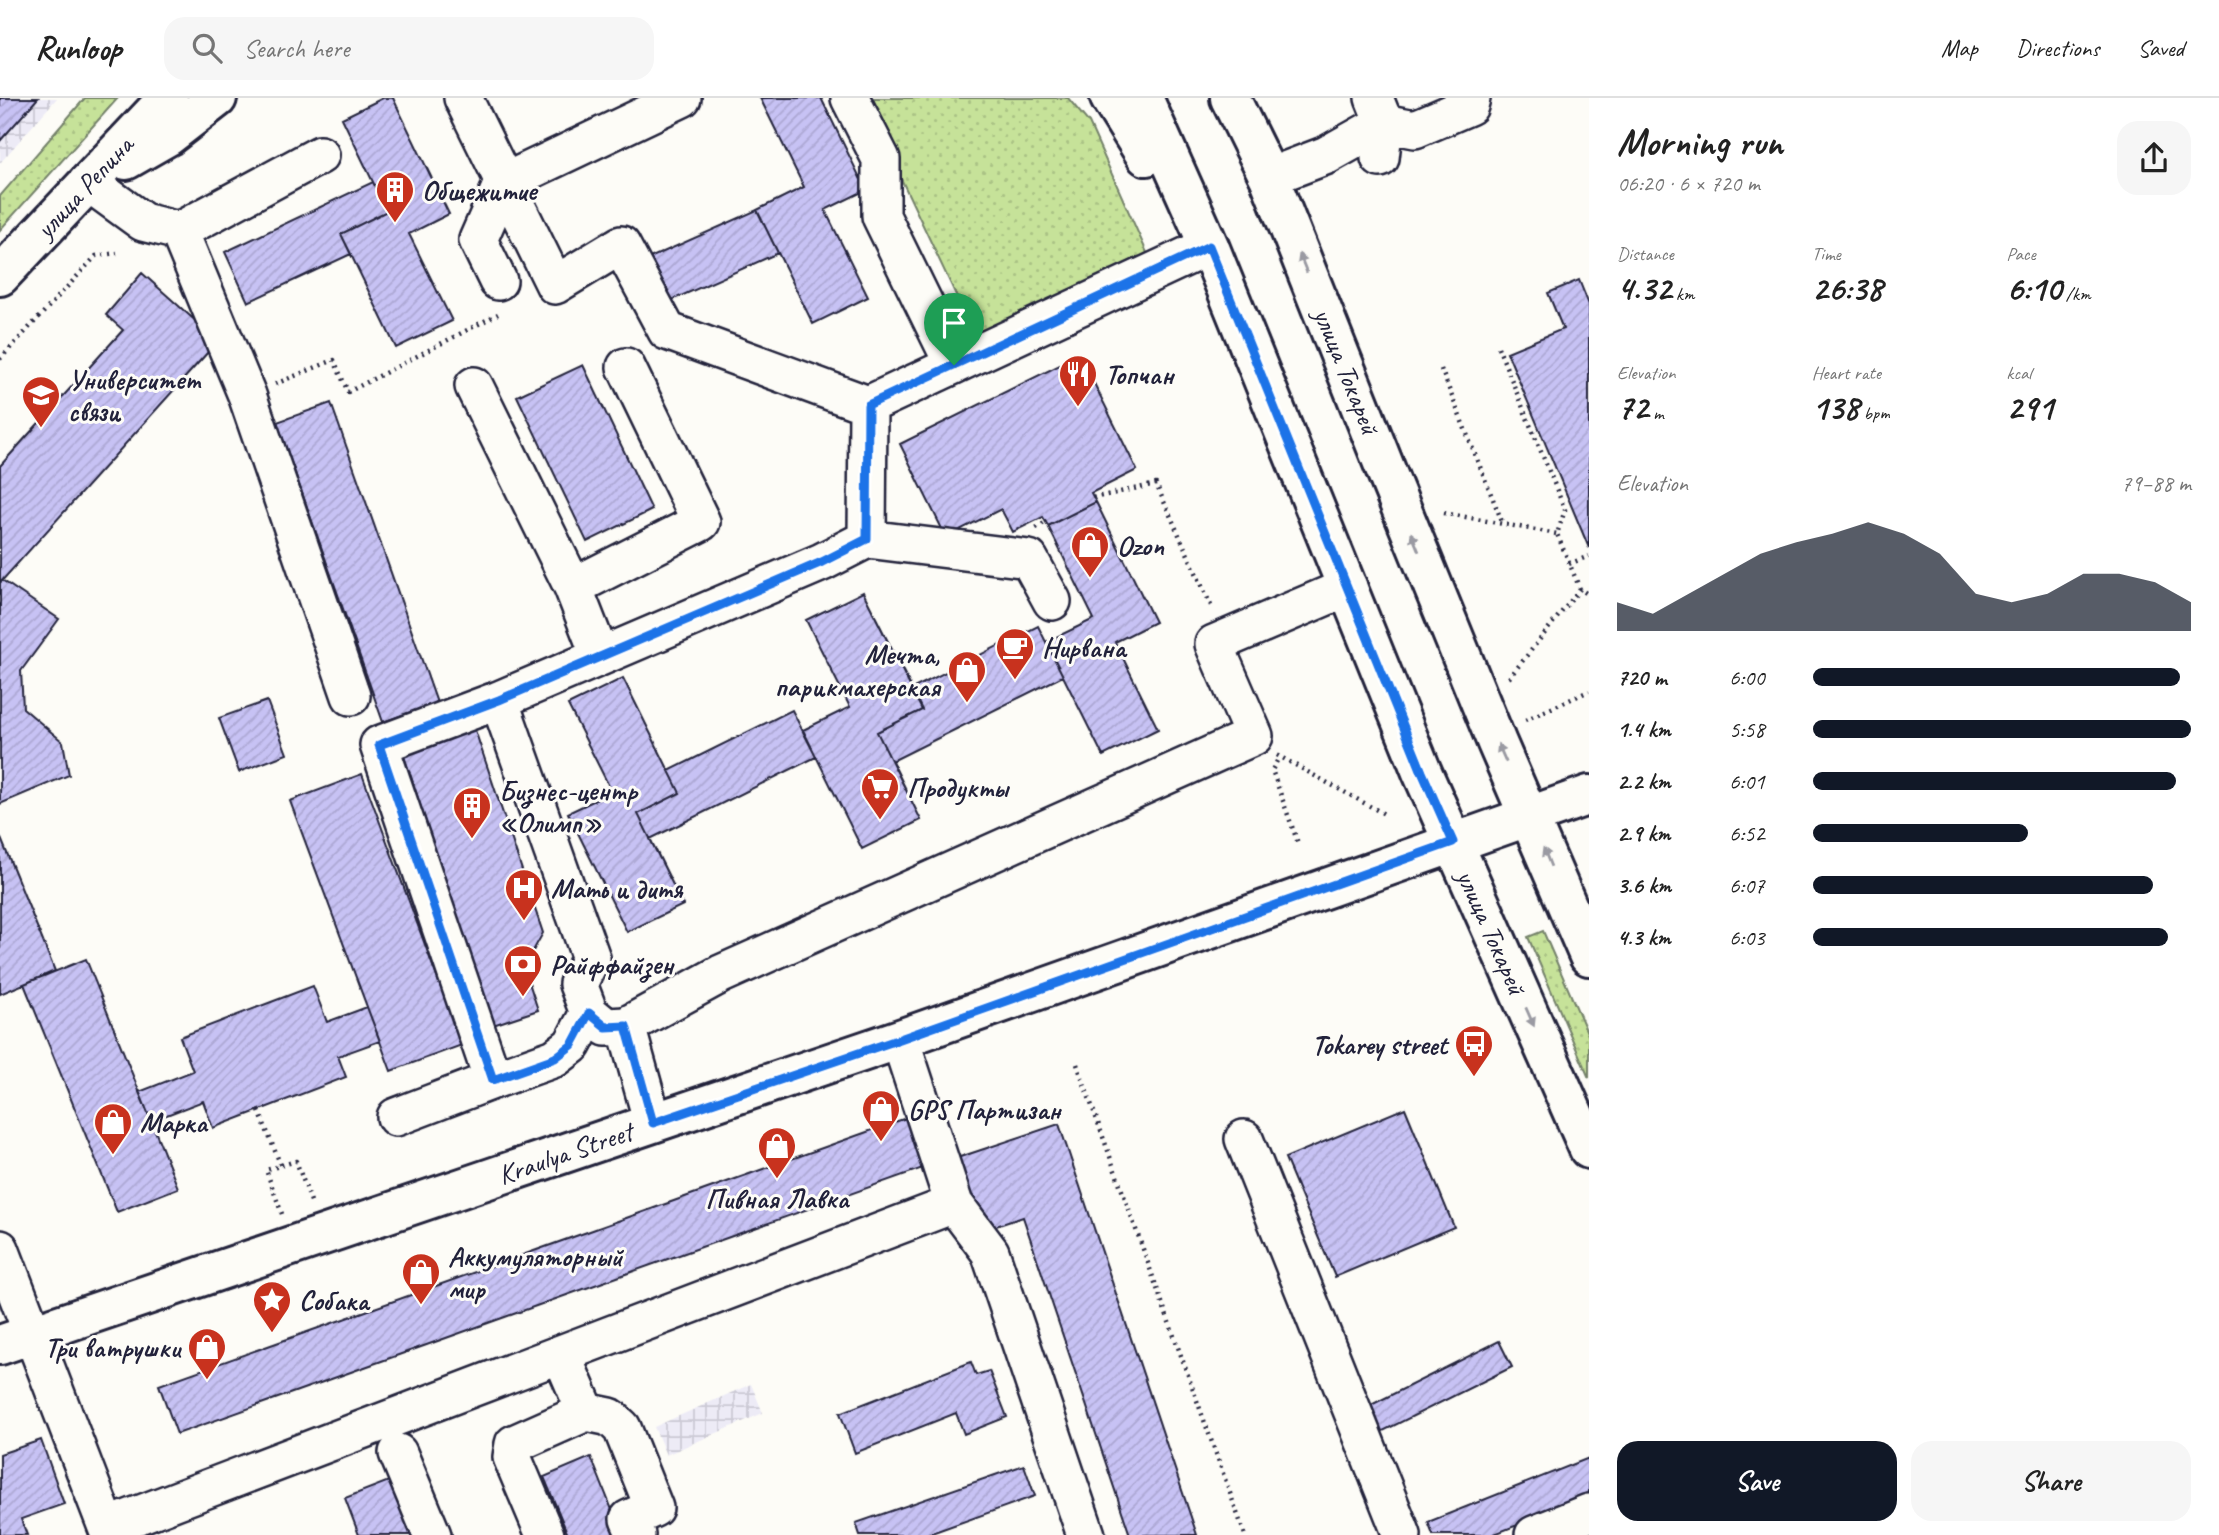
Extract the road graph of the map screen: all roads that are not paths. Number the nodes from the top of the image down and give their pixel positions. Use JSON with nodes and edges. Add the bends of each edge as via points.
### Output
{"nodes":[{"id":1,"x":147,"y":98,"type":"edge"},
{"id":2,"x":168,"y":98,"type":"edge"},
{"id":3,"x":217,"y":98,"type":"edge"},
{"id":4,"x":463,"y":98,"type":"edge"},
{"id":5,"x":682,"y":98,"type":"edge"},
{"id":6,"x":850,"y":98,"type":"edge"},
{"id":7,"x":1110,"y":98,"type":"edge"},
{"id":8,"x":1143,"y":98,"type":"edge"},
{"id":9,"x":1230,"y":98,"type":"edge"},
{"id":10,"x":1247,"y":98,"type":"edge"},
{"id":11,"x":1471,"y":98,"type":"edge"},
{"id":12,"x":1379,"y":126,"type":"edge"},
{"id":13,"x":320,"y":155,"type":"dead end"},
{"id":14,"x":1262,"y":161,"type":"junction"},
{"id":15,"x":88,"y":182,"type":"junction"},
{"id":16,"x":503,"y":183,"type":"junction"},
{"id":17,"x":179,"y":231,"type":"junction"},
{"id":18,"x":1209,"y":246,"type":"junction"},
{"id":19,"x":0,"y":276,"type":"edge"},
{"id":20,"x":502,"y":295,"type":"road end"},
{"id":21,"x":954,"y":365,"type":"junction"},
{"id":22,"x":626,"y":367,"type":"dead end"},
{"id":23,"x":474,"y":386,"type":"dead end"},
{"id":24,"x":868,"y":405,"type":"junction"},
{"id":25,"x":867,"y":539,"type":"junction"},
{"id":26,"x":573,"y":587,"type":"junction"},
{"id":27,"x":1348,"y":587,"type":"junction"},
{"id":28,"x":1052,"y":601,"type":"dead end"},
{"id":29,"x":600,"y":656,"type":"junction"},
{"id":30,"x":351,"y":696,"type":"dead end"},
{"id":31,"x":499,"y":700,"type":"junction"},
{"id":32,"x":1589,"y":795,"type":"edge"},
{"id":33,"x":1530,"y":815,"type":"junction"},
{"id":34,"x":1453,"y":842,"type":"junction"},
{"id":35,"x":1589,"y":956,"type":"edge"},
{"id":36,"x":589,"y":1013,"type":"junction"},
{"id":37,"x":626,"y":1026,"type":"junction"},
{"id":38,"x":900,"y":1039,"type":"junction"},
{"id":39,"x":493,"y":1080,"type":"junction"},
{"id":40,"x":396,"y":1117,"type":"dead end"},
{"id":41,"x":653,"y":1123,"type":"junction"},
{"id":42,"x":1244,"y":1139,"type":"dead end"},
{"id":43,"x":1589,"y":1149,"type":"edge"},
{"id":44,"x":954,"y":1204,"type":"junction"},
{"id":45,"x":0,"y":1249,"type":"edge"},
{"id":46,"x":17,"y":1340,"type":"edge"},
{"id":47,"x":561,"y":1354,"type":"junction"},
{"id":48,"x":586,"y":1412,"type":"junction"},
{"id":49,"x":398,"y":1453,"type":"dead end"},
{"id":50,"x":1589,"y":1513,"type":"edge"},
{"id":51,"x":108,"y":1531,"type":"edge"},
{"id":52,"x":432,"y":1535,"type":"edge"},
{"id":53,"x":545,"y":1535,"type":"edge"},
{"id":54,"x":636,"y":1535,"type":"edge"},
{"id":55,"x":1086,"y":1535,"type":"edge"},
{"id":56,"x":1402,"y":1535,"type":"edge"},
{"id":57,"x":1534,"y":1535,"type":"edge"}],
"edges":[{"from":1,"to":15,"type":"main road"},
{"from":2,"to":15,"type":"main road","name":"улица Репина"},
{"from":3,"to":15,"type":"main road","via":[[168,136]]},
{"from":4,"to":16,"type":"street"},
{"from":5,"to":16,"type":"street"},
{"from":6,"to":21,"type":"street","via":[[881,159],[881,216]]},
{"from":7,"to":18,"type":"main road","via":[[1182,216]]},
{"from":8,"to":18,"type":"main road"},
{"from":9,"to":14,"type":"main road","name":"улица Токарей"},
{"from":10,"to":14,"type":"main road"},
{"from":11,"to":12,"type":"street","via":[[1469,106],[1415,129]]},
{"from":12,"to":14,"type":"street","via":[[1328,155]]},
{"from":13,"to":17,"type":"street"},
{"from":33,"to":14,"type":"main road","name":"улица Токарей","one_way":true},
{"from":15,"to":17,"type":"street","via":[[143,222]]},
{"from":15,"to":19,"type":"main road","name":"улица Репина"},
{"from":16,"to":20,"type":"street","via":[[478,240]]},
{"from":16,"to":24,"type":"street","via":[[555,285],[621,245],[667,331]]},
{"from":17,"to":30,"type":"street","via":[[247,395]]},
{"from":18,"to":21,"type":"street"},
{"from":18,"to":27,"type":"main road","name":"улица Токарей"},
{"from":21,"to":24,"type":"street"},
{"from":22,"to":26,"type":"street","via":[[701,522]]},
{"from":23,"to":26,"type":"street"},
{"from":24,"to":25,"type":"street"},
{"from":25,"to":28,"type":"street","via":[[1029,559]]},
{"from":25,"to":29,"type":"street"},
{"from":26,"to":29,"type":"street"},
{"from":27,"to":34,"type":"main road","name":"улица Токарей"},
{"from":27,"to":37,"type":"street","via":[[1214,644],[1254,736],[721,974]]},
{"from":29,"to":31,"type":"street"},
{"from":31,"to":36,"type":"street","via":[[591,958],[578,984]]},
{"from":31,"to":39,"type":"street","via":[[379,745]]},
{"from":32,"to":33,"type":"main road"},
{"from":33,"to":34,"type":"main road","name":"Kraulya Street"},
{"from":35,"to":33,"type":"main road","name":"улица Токарей","one_way":true},
{"from":34,"to":38,"type":"main road","name":"Kraulya Street"},
{"from":34,"to":43,"type":"main road","name":"улица Токарей","one_way":true},
{"from":36,"to":37,"type":"street","via":[[606,1027]]},
{"from":36,"to":39,"type":"street","via":[[572,1045],[555,1058]]},
{"from":37,"to":41,"type":"street"},
{"from":38,"to":41,"type":"main road","name":"Kraulya Street"},
{"from":38,"to":44,"type":"street"},
{"from":39,"to":40,"type":"street"},
{"from":41,"to":46,"type":"main road","name":"Kraulya Street"},
{"from":42,"to":56,"type":"street"},
{"from":44,"to":47,"type":"street"},
{"from":44,"to":55,"type":"street","via":[[990,1252]]},
{"from":45,"to":46,"type":"street"},
{"from":46,"to":51,"type":"street"},
{"from":47,"to":48,"type":"street"},
{"from":47,"to":51,"type":"street"},
{"from":48,"to":53,"type":"street","via":[[514,1444],[512,1457]]},
{"from":48,"to":54,"type":"street","via":[[610,1417],[622,1428],[654,1508],[629,1519]]},
{"from":49,"to":52,"type":"street"},
{"from":50,"to":57,"type":"street"}]}
